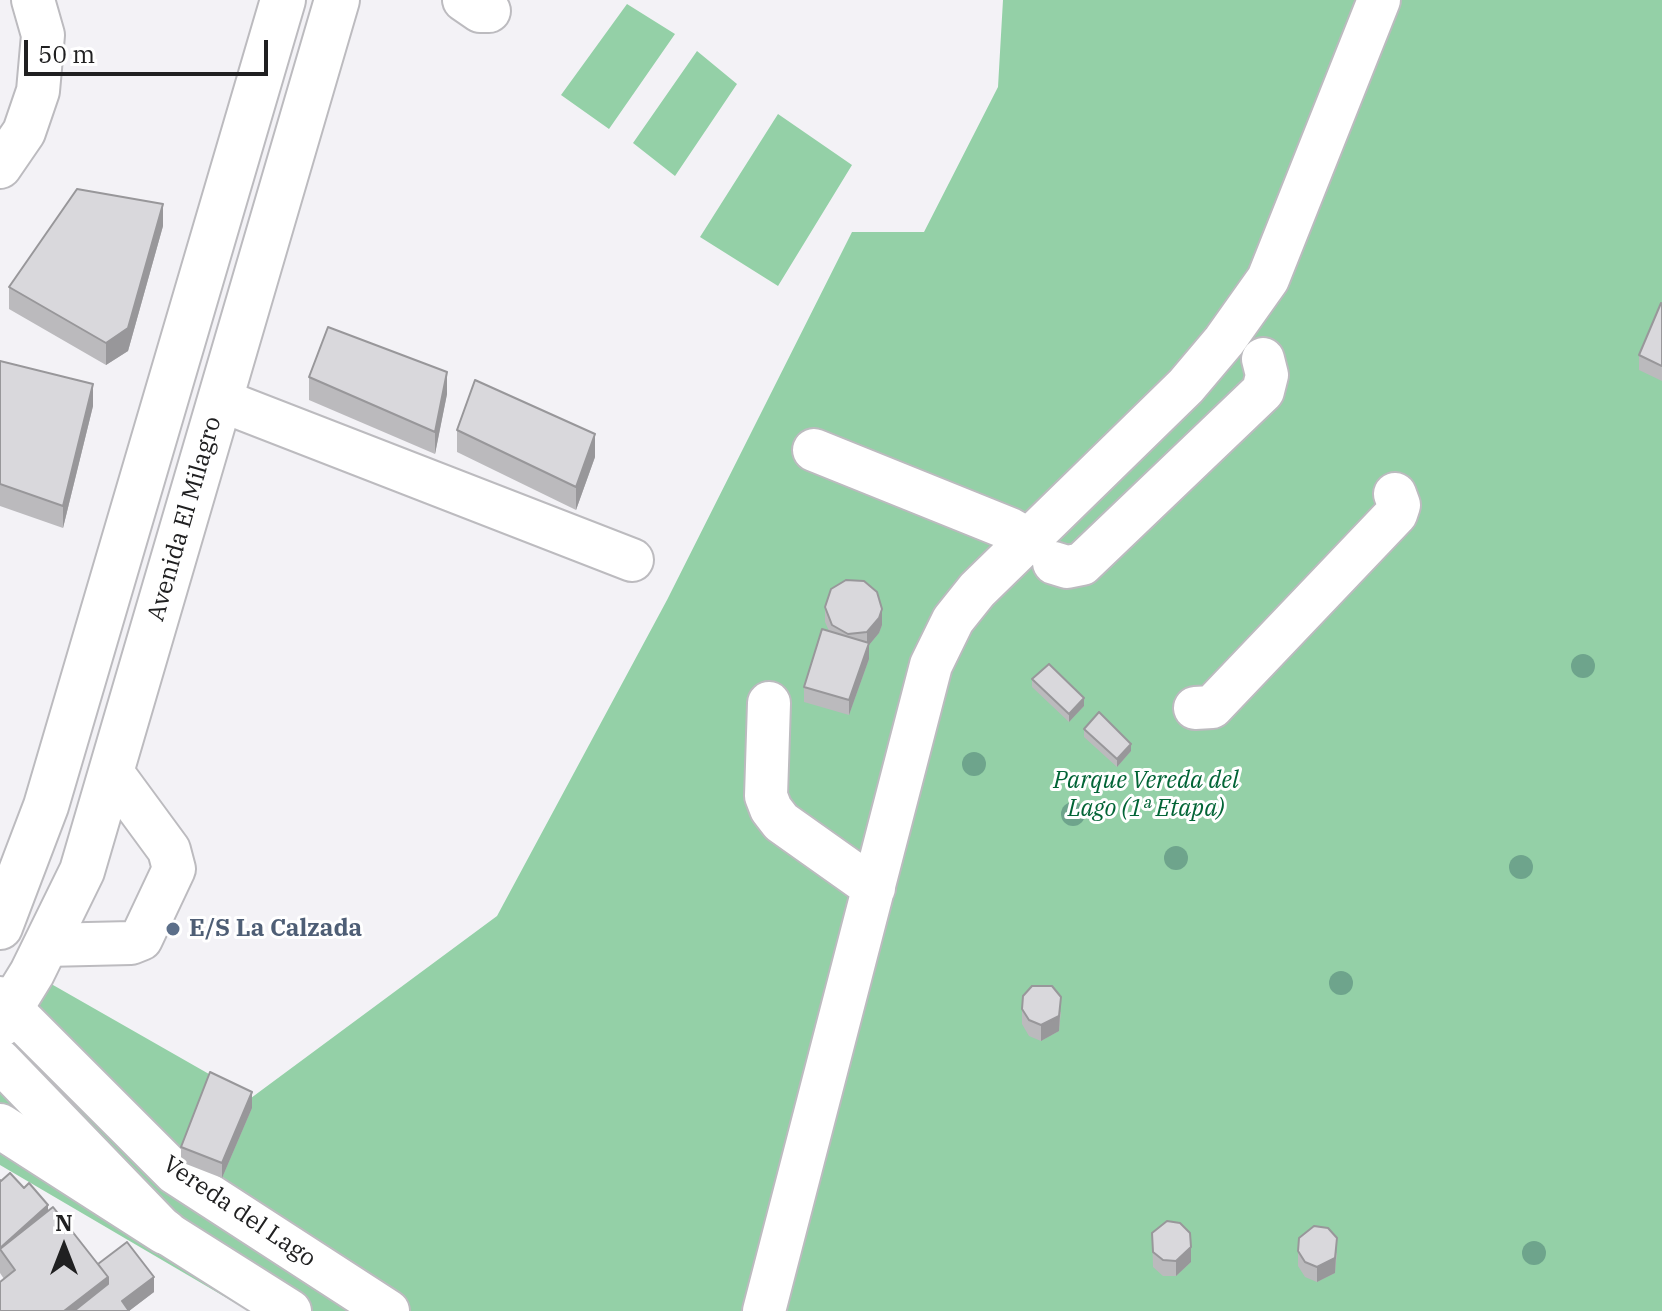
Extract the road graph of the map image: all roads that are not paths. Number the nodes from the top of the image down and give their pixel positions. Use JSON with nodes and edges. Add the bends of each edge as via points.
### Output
{"nodes":[{"id":1,"x":33,"y":0,"type":"edge"},
{"id":2,"x":283,"y":0,"type":"edge"},
{"id":3,"x":337,"y":0,"type":"edge"},
{"id":4,"x":1379,"y":0,"type":"edge"},
{"id":5,"x":0,"y":167,"type":"edge"},
{"id":6,"x":1263,"y":359,"type":"dead end"},
{"id":7,"x":220,"y":400,"type":"junction"},
{"id":8,"x":814,"y":450,"type":"dead end"},
{"id":9,"x":1395,"y":494,"type":"dead end"},
{"id":10,"x":1040,"y":551,"type":"junction"},
{"id":11,"x":632,"y":560,"type":"dead end"},
{"id":12,"x":769,"y":703,"type":"dead end"},
{"id":13,"x":1195,"y":708,"type":"dead end"},
{"id":14,"x":111,"y":771,"type":"junction"},
{"id":15,"x":46,"y":806,"type":"junction"},
{"id":16,"x":0,"y":855,"type":"edge"},
{"id":17,"x":874,"y":888,"type":"junction"},
{"id":18,"x":0,"y":927,"type":"edge"},
{"id":19,"x":46,"y":945,"type":"junction"},
{"id":20,"x":3,"y":1011,"type":"edge"},
{"id":21,"x":0,"y":1061,"type":"edge"},
{"id":22,"x":0,"y":1126,"type":"edge"},
{"id":23,"x":165,"y":1232,"type":"junction"},
{"id":24,"x":290,"y":1311,"type":"edge"},
{"id":25,"x":388,"y":1311,"type":"edge"},
{"id":26,"x":764,"y":1311,"type":"edge"}],
"edges":[{"from":1,"to":5,"type":"street","via":[[43,35],[38,91],[24,132]]},
{"from":2,"to":15,"type":"main road"},
{"from":3,"to":7,"type":"main road","name":"Avenida El Milagro"},
{"from":4,"to":10,"type":"street","via":[[1268,279],[1224,341]]},
{"from":6,"to":10,"type":"street","via":[[1263,391],[1082,564],[1067,567]]},
{"from":7,"to":11,"type":"street"},
{"from":7,"to":14,"type":"main road","name":"Avenida El Milagro"},
{"from":8,"to":10,"type":"street","via":[[1010,529]]},
{"from":9,"to":13,"type":"street","via":[[1396,514],[1212,707]]},
{"from":10,"to":17,"type":"street","via":[[953,620],[931,665]]},
{"from":12,"to":17,"type":"street","via":[[766,796],[771,809],[781,822]]},
{"from":14,"to":19,"type":"main road","name":"Avenida El Milagro","via":[[82,871]]},
{"from":14,"to":19,"type":"street","via":[[169,850],[174,869],[141,939]]},
{"from":15,"to":16,"type":"main road"},
{"from":15,"to":18,"type":"main road"},
{"from":17,"to":26,"type":"street"},
{"from":19,"to":20,"type":"main road","name":"Avenida El Milagro"},
{"from":20,"to":25,"type":"street","name":"Vereda del Lago","via":[[175,1173]]},
{"from":21,"to":23,"type":"street"},
{"from":22,"to":23,"type":"main road"},
{"from":23,"to":24,"type":"street"}]}
